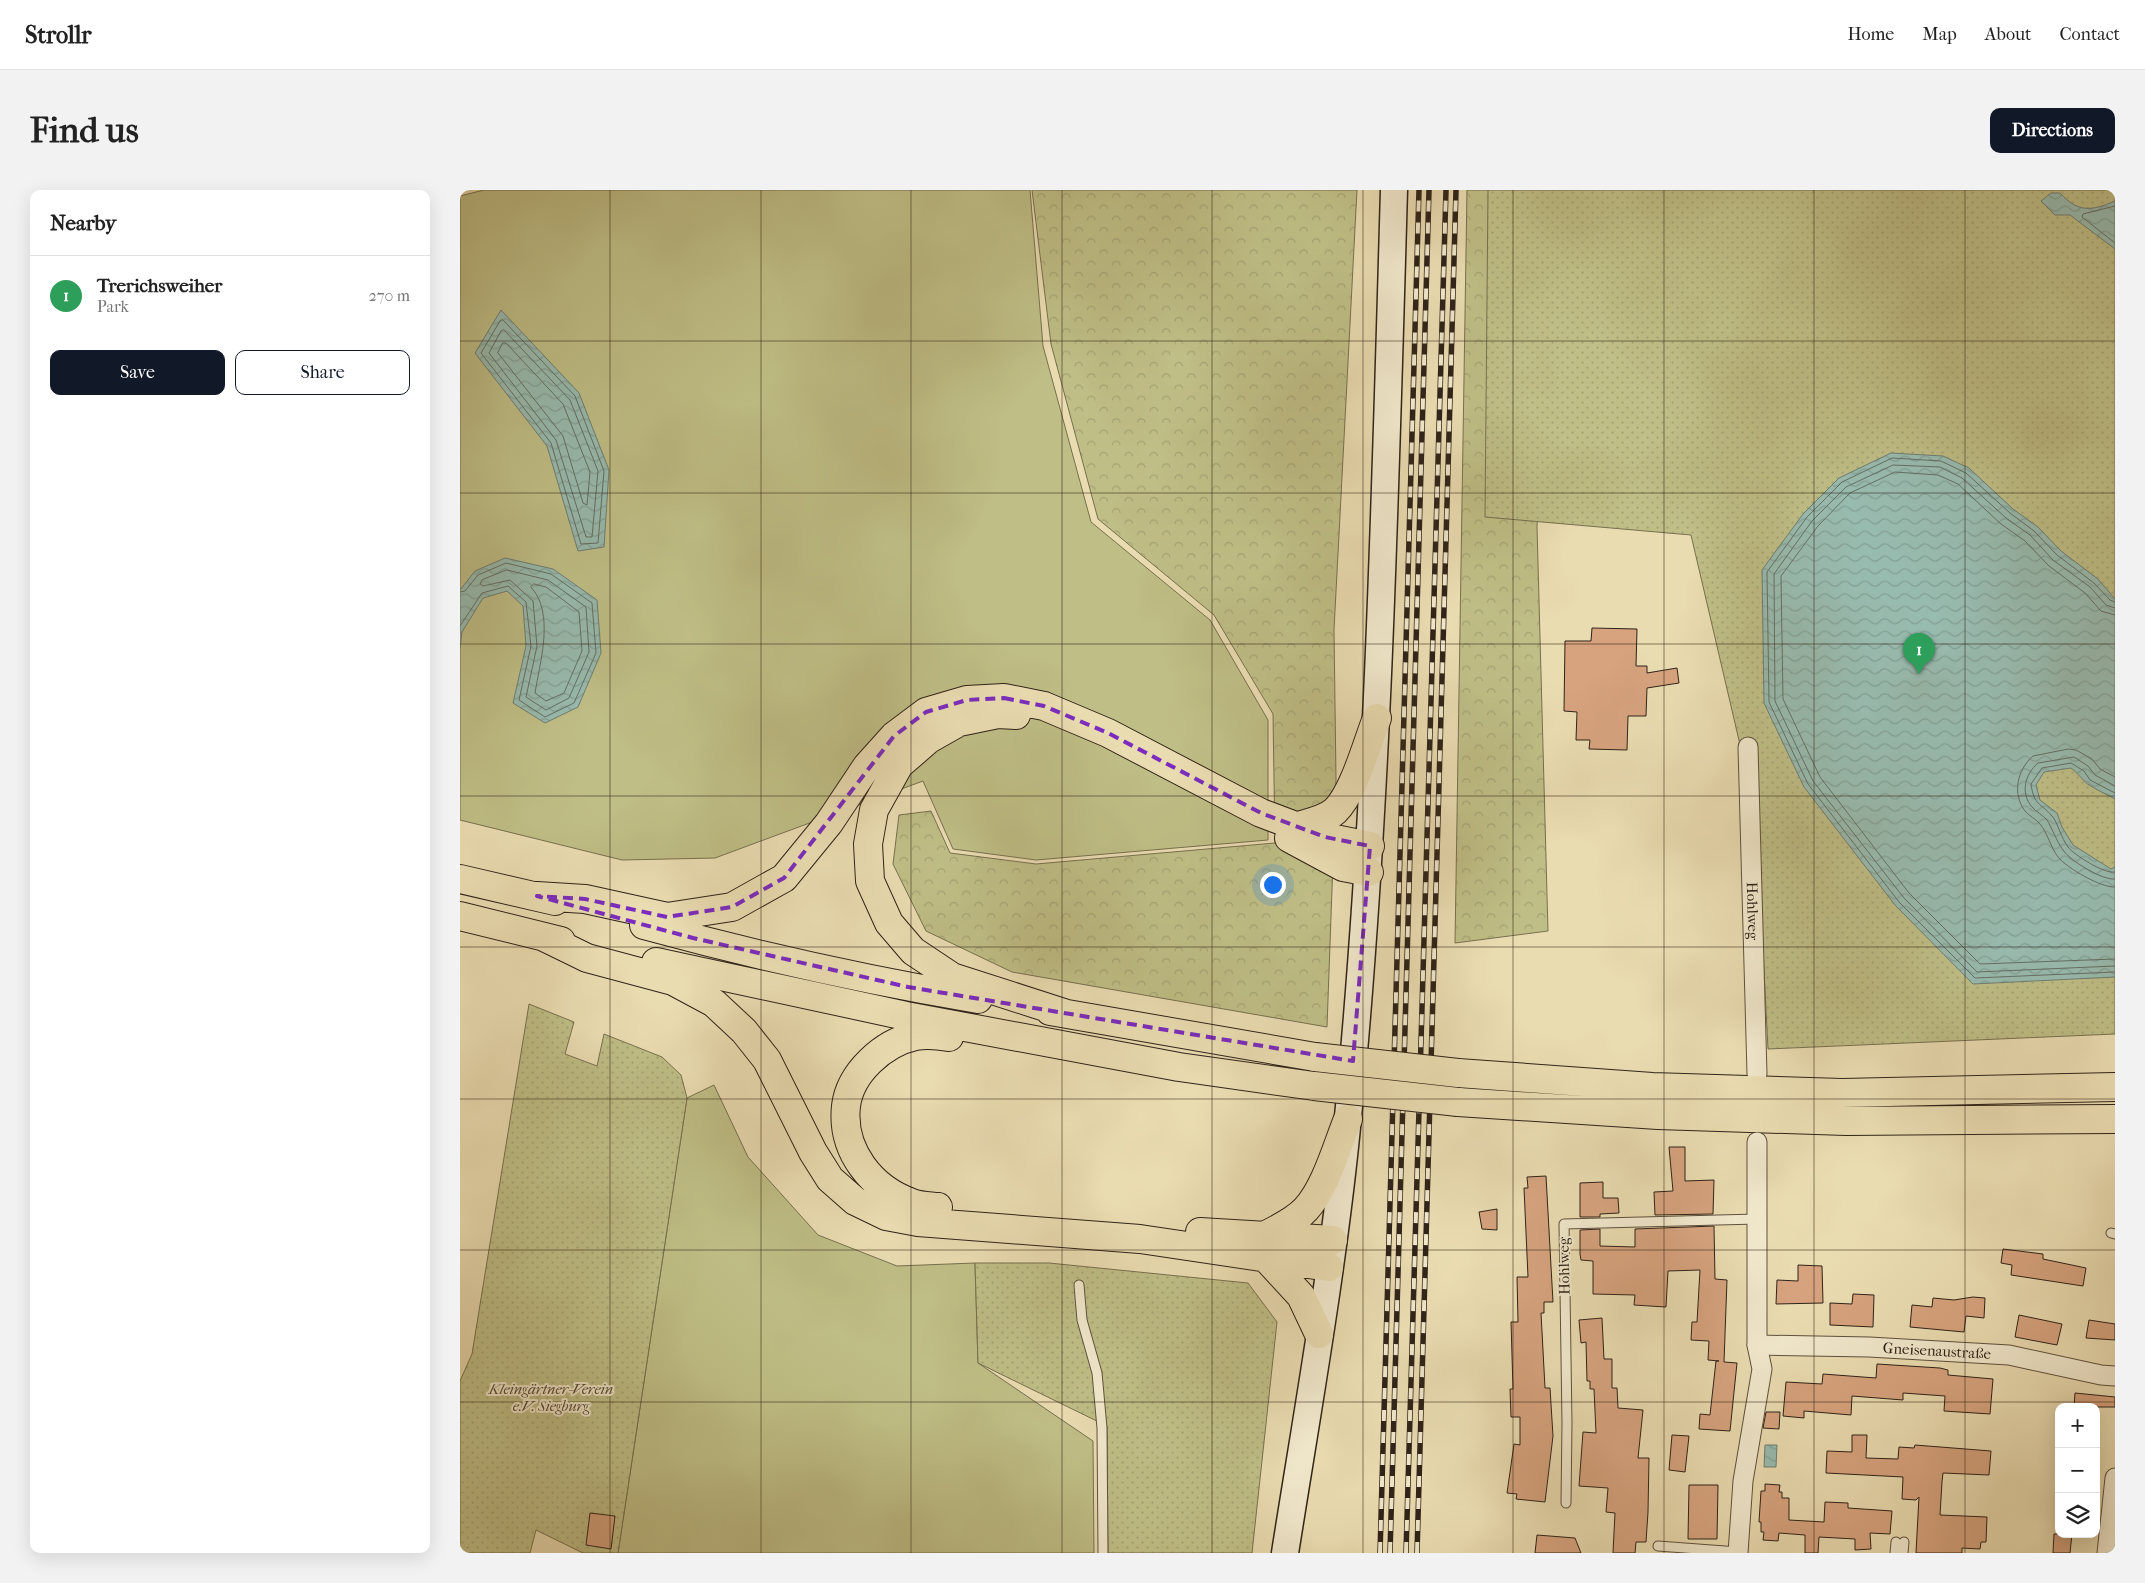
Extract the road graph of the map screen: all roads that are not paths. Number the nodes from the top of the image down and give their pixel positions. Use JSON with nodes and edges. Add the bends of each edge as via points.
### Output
{"nodes":[{"id":1,"x":1394,"y":190,"type":"edge"},
{"id":2,"x":1377,"y":718,"type":"junction"},
{"id":3,"x":1748,"y":747,"type":"dead end"},
{"id":4,"x":1295,"y":827,"type":"junction"},
{"id":5,"x":1369,"y":859,"type":"junction"},
{"id":6,"x":460,"y":879,"type":"edge"},
{"id":7,"x":537,"y":896,"type":"junction"},
{"id":8,"x":460,"y":916,"type":"edge"},
{"id":9,"x":544,"y":937,"type":"junction"},
{"id":10,"x":1067,"y":1014,"type":"junction"},
{"id":11,"x":1041,"y":1041,"type":"junction"},
{"id":12,"x":1757,"y":1074,"type":"dead end"},
{"id":13,"x":2115,"y":1087,"type":"edge"},
{"id":14,"x":1348,"y":1119,"type":"junction"},
{"id":15,"x":2115,"y":1119,"type":"edge"},
{"id":16,"x":1757,"y":1142,"type":"dead end"},
{"id":17,"x":1757,"y":1219,"type":"junction"},
{"id":18,"x":1333,"y":1240,"type":"junction"},
{"id":19,"x":1265,"y":1247,"type":"junction"},
{"id":20,"x":1329,"y":1267,"type":"junction"},
{"id":21,"x":1080,"y":1285,"type":"dead end"},
{"id":22,"x":1319,"y":1334,"type":"junction"},
{"id":23,"x":1757,"y":1345,"type":"junction"},
{"id":24,"x":2115,"y":1376,"type":"edge"},
{"id":25,"x":2115,"y":1478,"type":"edge"},
{"id":26,"x":1566,"y":1503,"type":"dead end"},
{"id":27,"x":1658,"y":1546,"type":"dead end"},
{"id":28,"x":1738,"y":1552,"type":"edge"},
{"id":29,"x":1103,"y":1553,"type":"edge"},
{"id":30,"x":1285,"y":1553,"type":"edge"},
{"id":31,"x":1895,"y":1553,"type":"edge"},
{"id":32,"x":1903,"y":1553,"type":"edge"},
{"id":33,"x":2107,"y":1553,"type":"edge"}],
"edges":[{"from":1,"to":2,"type":"main road"},
{"from":2,"to":4,"type":"highway","via":[[1353,784],[1343,802],[1320,820]]},
{"from":2,"to":5,"type":"main road"},
{"from":3,"to":12,"type":"street","name":"Hohlweg"},
{"from":4,"to":5,"type":"highway","via":[[1325,837]]},
{"from":4,"to":7,"type":"highway","via":[[1261,813],[1108,733],[1044,706],[1004,698],[967,700],[926,712],[894,736],[867,766],[829,823],[784,878],[732,907],[667,917],[585,899]]},
{"from":5,"to":10,"type":"highway","via":[[1343,867],[1097,739],[1053,722],[1025,715],[998,714],[959,722],[929,739],[899,765],[874,810],[868,844],[870,881],[889,923],[913,951],[952,977]]},
{"from":5,"to":14,"type":"main road"},
{"from":6,"to":7,"type":"highway"},
{"from":7,"to":10,"type":"highway","via":[[693,938],[908,987]]},
{"from":8,"to":9,"type":"highway"},
{"from":9,"to":11,"type":"highway","via":[[906,1016]]},
{"from":9,"to":19,"type":"highway","via":[[587,958],[673,981],[714,1003],[744,1031],[767,1060],[830,1179],[855,1201],[886,1216],[918,1222]]},
{"from":10,"to":13,"type":"highway","bridge":true,"via":[[1315,1057],[1458,1073],[1652,1087],[1842,1094]]},
{"from":11,"to":15,"type":"highway","bridge":true,"via":[[1179,1067],[1458,1102],[1658,1116],[1846,1121]]},
{"from":11,"to":19,"type":"highway","via":[[1000,1046],[937,1035],[915,1036],[890,1046],[870,1061],[855,1081],[846,1105],[847,1132],[855,1156],[871,1179],[892,1195],[914,1204],[1140,1229]]},
{"from":14,"to":18,"type":"main road"},
{"from":14,"to":19,"type":"highway","via":[[1321,1185],[1306,1209],[1285,1225]]},
{"from":16,"to":17,"type":"street"},
{"from":17,"to":23,"type":"street"},
{"from":17,"to":26,"type":"lane","name":"Hohlweg","via":[[1564,1224]]},
{"from":18,"to":19,"type":"highway"},
{"from":18,"to":20,"type":"main road"},
{"from":19,"to":20,"type":"highway"},
{"from":19,"to":22,"type":"highway","via":[[1297,1291]]},
{"from":20,"to":22,"type":"main road"},
{"from":21,"to":29,"type":"lane","via":[[1082,1320],[1097,1373],[1102,1428]]},
{"from":22,"to":30,"type":"main road"},
{"from":23,"to":24,"type":"street","name":"Gneisenaustraße","via":[[2009,1355]]},
{"from":23,"to":28,"type":"street","via":[[1762,1369],[1743,1481]]},
{"from":25,"to":33,"type":"street"},
{"from":27,"to":28,"type":"lane"},
{"from":31,"to":32,"type":"lane","via":[[1900,1542]]}]}
